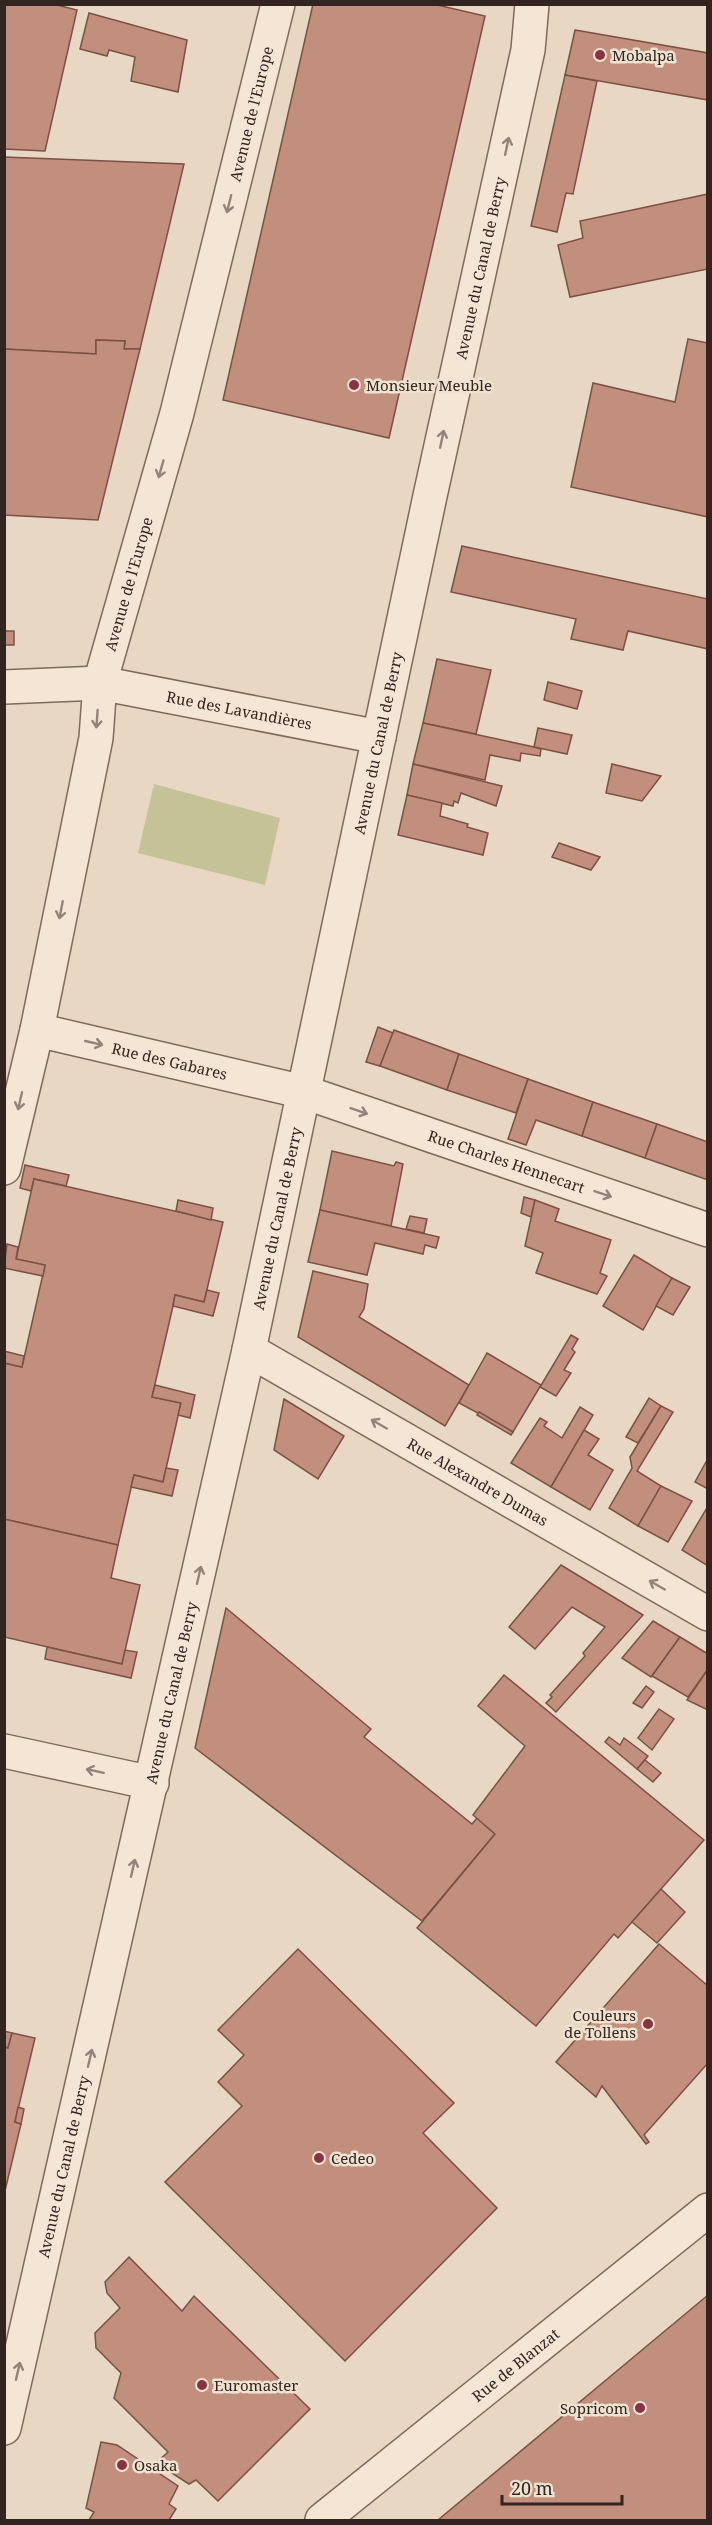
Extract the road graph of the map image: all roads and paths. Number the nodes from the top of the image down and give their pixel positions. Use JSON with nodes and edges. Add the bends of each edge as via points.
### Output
{"nodes":[{"id":1,"x":278,"y":4,"type":"edge"},
{"id":2,"x":532,"y":4,"type":"edge"},
{"id":3,"x":100,"y":683,"type":"junction"},
{"id":4,"x":4,"y":687,"type":"edge"},
{"id":5,"x":379,"y":738,"type":"junction"},
{"id":6,"x":37,"y":1030,"type":"junction"},
{"id":7,"x":304,"y":1092,"type":"junction"},
{"id":8,"x":4,"y":1168,"type":"edge"},
{"id":9,"x":708,"y":1230,"type":"edge"},
{"id":10,"x":249,"y":1350,"type":"junction"},
{"id":11,"x":708,"y":1614,"type":"edge"},
{"id":12,"x":4,"y":1751,"type":"edge"},
{"id":13,"x":152,"y":1783,"type":"junction"},
{"id":14,"x":708,"y":2210,"type":"edge"},
{"id":15,"x":4,"y":2428,"type":"edge"},
{"id":16,"x":322,"y":2520,"type":"edge"}],
"edges":[{"from":1,"to":3,"type":"street","name":"Avenue de l'Europe","one_way":true,"via":[[177,413]]},
{"from":5,"to":2,"type":"street","name":"Avenue du Canal de Berry","one_way":true,"via":[[526,61]]},
{"from":3,"to":4,"type":"street","name":"Rue des Lavandières"},
{"from":3,"to":5,"type":"street","name":"Rue des Lavandières"},
{"from":3,"to":6,"type":"street","name":"Avenue de l'Europe","one_way":true,"via":[[96,738]]},
{"from":5,"to":7,"type":"street","name":"Avenue du Canal de Berry"},
{"from":6,"to":7,"type":"street","name":"Rue des Gabares","one_way":true},
{"from":6,"to":8,"type":"street","name":"Avenue de l'Europe","one_way":true},
{"from":7,"to":9,"type":"street","name":"Rue Charles Hennecart","one_way":true},
{"from":7,"to":10,"type":"street","name":"Avenue du Canal de Berry"},
{"from":11,"to":10,"type":"street","name":"Rue Alexandre Dumas","one_way":true},
{"from":13,"to":10,"type":"street","name":"Avenue du Canal de Berry","one_way":true},
{"from":13,"to":12,"type":"street","one_way":true},
{"from":15,"to":13,"type":"street","name":"Avenue du Canal de Berry","one_way":true},
{"from":14,"to":16,"type":"street","name":"Rue de Blanzat"}]}
